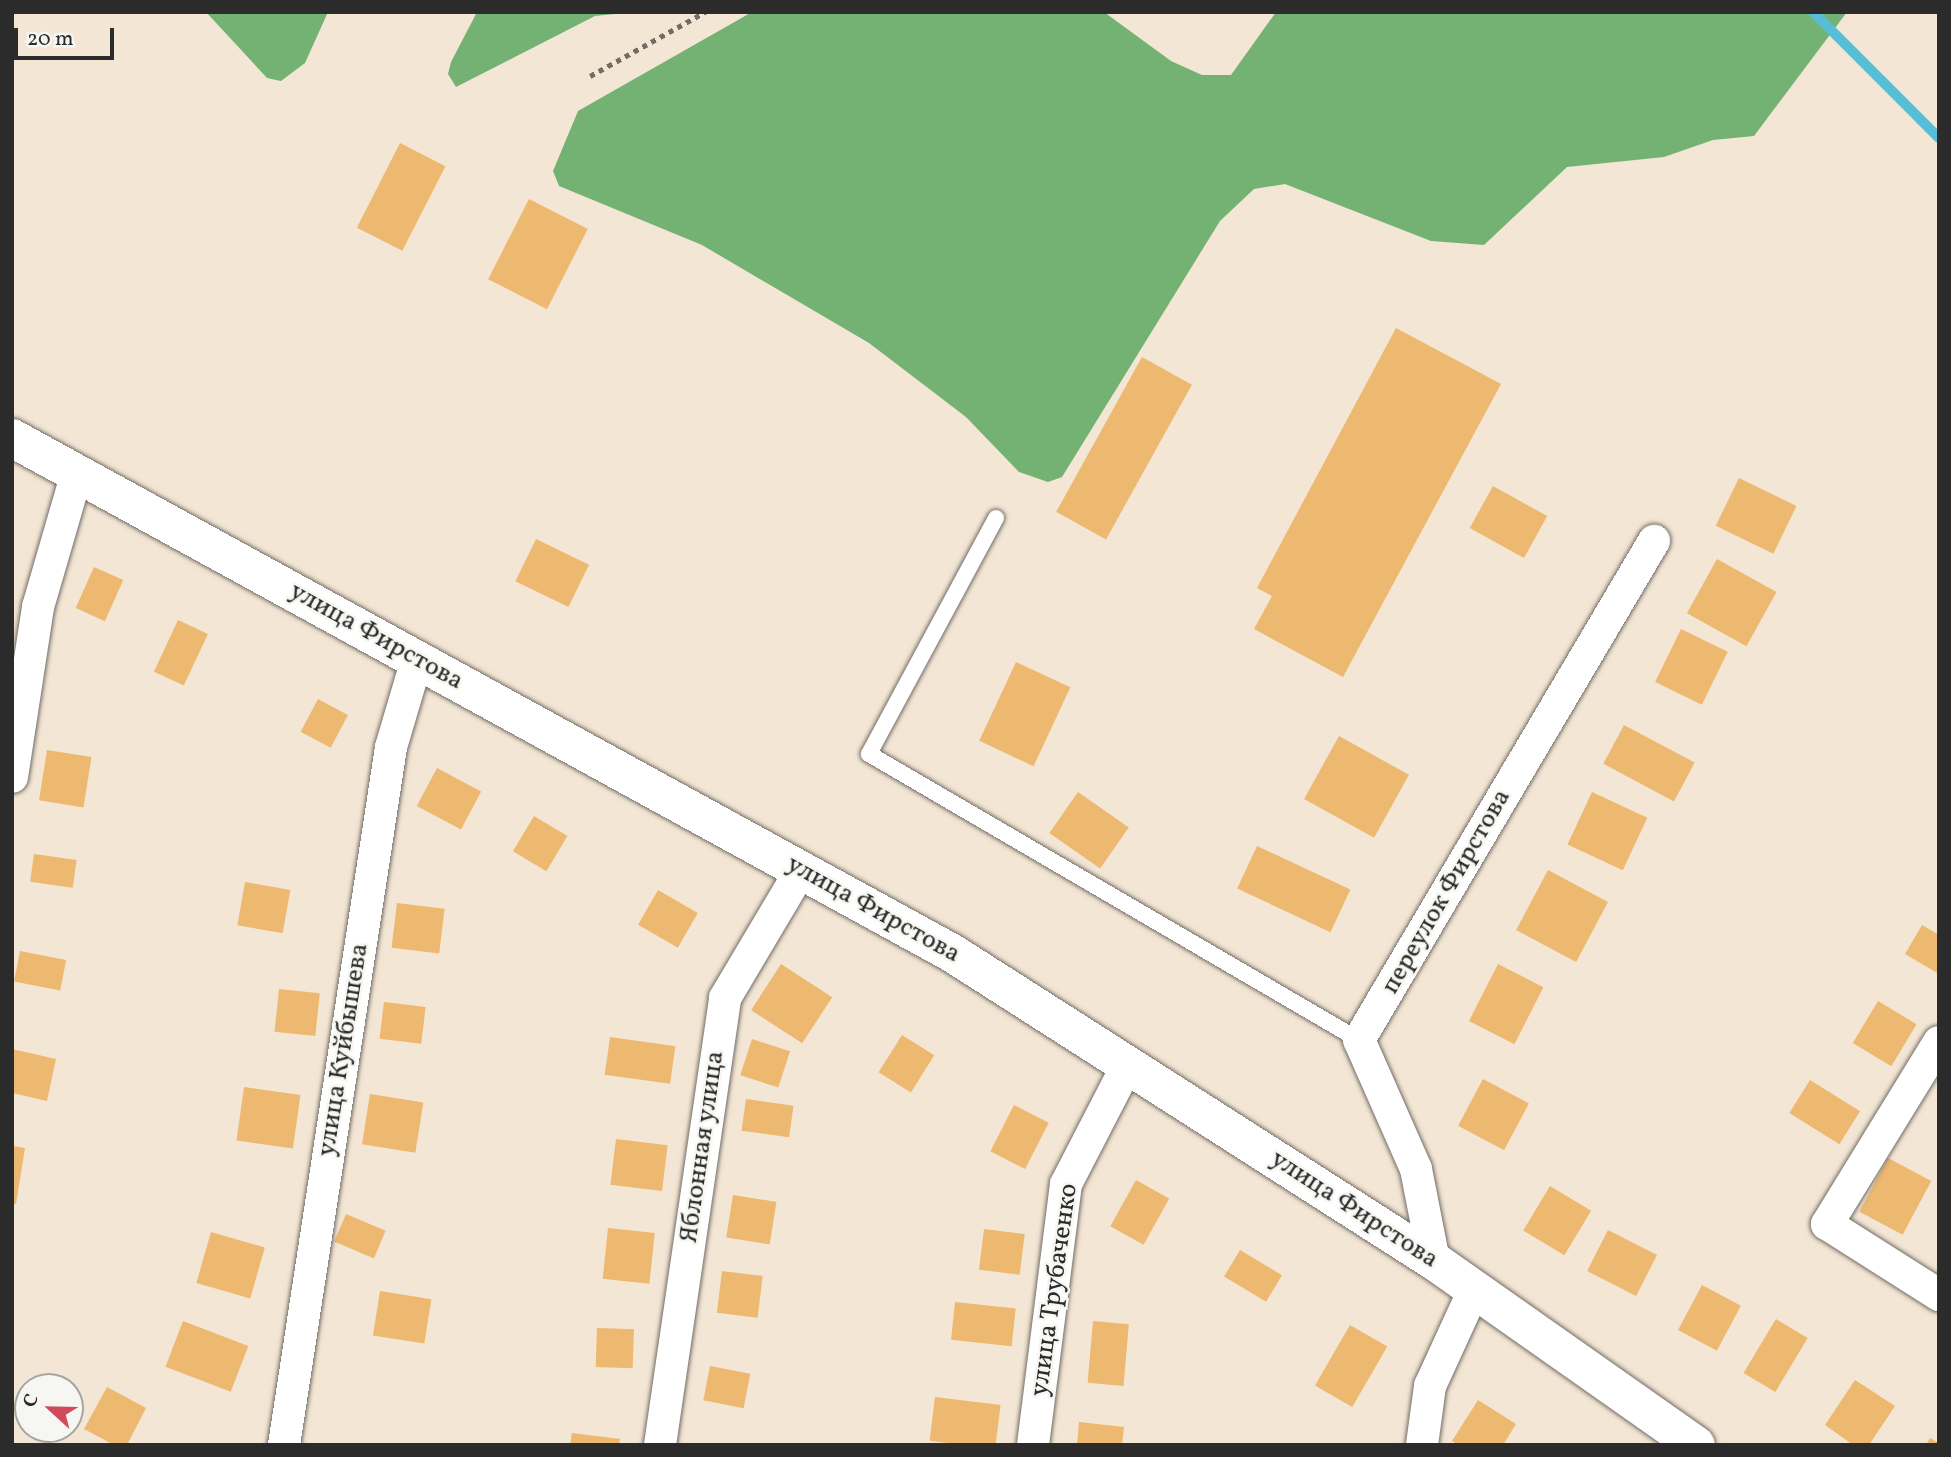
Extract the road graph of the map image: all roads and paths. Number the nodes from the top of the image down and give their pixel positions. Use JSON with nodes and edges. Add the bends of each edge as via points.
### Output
{"nodes":[{"id":1,"x":705,"y":12,"type":"edge"},
{"id":2,"x":590,"y":76,"type":"dead end"},
{"id":3,"x":12,"y":438,"type":"edge"},
{"id":4,"x":77,"y":473,"type":"junction"},
{"id":5,"x":996,"y":518,"type":"dead end"},
{"id":6,"x":1654,"y":541,"type":"dead end"},
{"id":7,"x":417,"y":659,"type":"junction"},
{"id":8,"x":12,"y":777,"type":"edge"},
{"id":9,"x":801,"y":870,"type":"junction"},
{"id":10,"x":1359,"y":1040,"type":"junction"},
{"id":11,"x":1939,"y":1042,"type":"edge"},
{"id":12,"x":1128,"y":1064,"type":"junction"},
{"id":13,"x":1434,"y":1261,"type":"junction"},
{"id":14,"x":1474,"y":1290,"type":"junction"},
{"id":15,"x":1939,"y":1295,"type":"edge"},
{"id":16,"x":284,"y":1445,"type":"edge"},
{"id":17,"x":660,"y":1445,"type":"edge"},
{"id":18,"x":1033,"y":1445,"type":"edge"},
{"id":19,"x":1422,"y":1445,"type":"edge"},
{"id":20,"x":1696,"y":1445,"type":"edge"}],
"edges":[{"from":1,"to":2,"type":"path"},
{"from":3,"to":4,"type":"main road","name":"улица Фирстова"},
{"from":4,"to":7,"type":"main road","name":"улица Фирстова"},
{"from":4,"to":8,"type":"street","via":[[38,607]]},
{"from":5,"to":10,"type":"lane","via":[[869,754]]},
{"from":6,"to":10,"type":"street","name":"переулок Фирстова"},
{"from":7,"to":9,"type":"main road","name":"улица Фирстова"},
{"from":7,"to":16,"type":"street","name":"улица Куйбышева","via":[[391,747]]},
{"from":9,"to":12,"type":"main road","name":"улица Фирстова","via":[[952,953]]},
{"from":9,"to":17,"type":"street","name":"Яблонная улица","via":[[724,998]]},
{"from":10,"to":13,"type":"street","via":[[1416,1169]]},
{"from":11,"to":15,"type":"street","via":[[1826,1224]]},
{"from":12,"to":13,"type":"main road","name":"улица Фирстова"},
{"from":12,"to":18,"type":"street","name":"улица Трубаченко","via":[[1066,1184]]},
{"from":13,"to":14,"type":"main road","name":"улица Фирстова"},
{"from":14,"to":19,"type":"street","via":[[1430,1387]]},
{"from":14,"to":20,"type":"main road","name":"улица Фирстова"}]}
